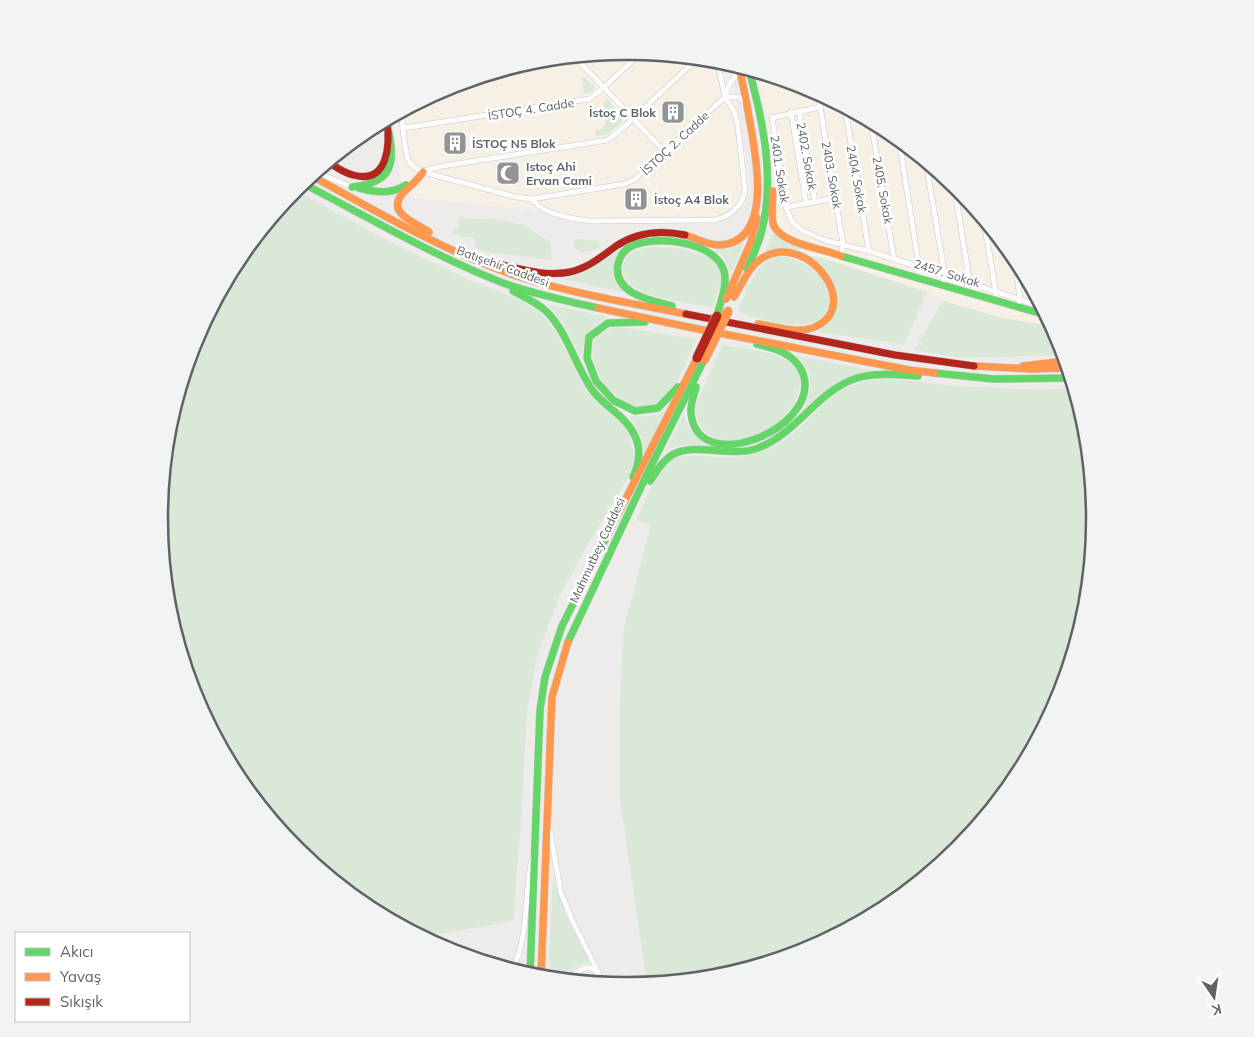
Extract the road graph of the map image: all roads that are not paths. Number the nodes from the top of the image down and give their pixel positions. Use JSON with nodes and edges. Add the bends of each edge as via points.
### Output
{"nodes":[{"id":1,"x":633,"y":60,"type":"edge"},
{"id":2,"x":579,"y":63,"type":"edge"},
{"id":3,"x":691,"y":65,"type":"edge"},
{"id":4,"x":719,"y":70,"type":"edge"},
{"id":5,"x":738,"y":74,"type":"edge"},
{"id":6,"x":743,"y":75,"type":"edge"},
{"id":7,"x":745,"y":76,"type":"edge"},
{"id":8,"x":604,"y":88,"type":"junction"},
{"id":9,"x":725,"y":97,"type":"junction"},
{"id":10,"x":819,"y":102,"type":"edge"},
{"id":11,"x":747,"y":104,"type":"junction"},
{"id":12,"x":820,"y":107,"type":"junction"},
{"id":13,"x":799,"y":111,"type":"junction"},
{"id":14,"x":791,"y":112,"type":"junction"},
{"id":15,"x":846,"y":116,"type":"edge"},
{"id":16,"x":402,"y":119,"type":"edge"},
{"id":17,"x":632,"y":119,"type":"junction"},
{"id":18,"x":388,"y":127,"type":"edge"},
{"id":19,"x":404,"y":128,"type":"junction"},
{"id":20,"x":873,"y":131,"type":"edge"},
{"id":21,"x":389,"y":133,"type":"junction"},
{"id":22,"x":900,"y":150,"type":"edge"},
{"id":23,"x":665,"y":152,"type":"junction"},
{"id":24,"x":766,"y":157,"type":"junction"},
{"id":25,"x":335,"y":166,"type":"edge"},
{"id":26,"x":422,"y":172,"type":"junction"},
{"id":27,"x":928,"y":173,"type":"edge"},
{"id":28,"x":324,"y":175,"type":"edge"},
{"id":29,"x":319,"y":180,"type":"edge"},
{"id":30,"x":352,"y":187,"type":"junction"},
{"id":31,"x":310,"y":188,"type":"edge"},
{"id":32,"x":532,"y":198,"type":"junction"},
{"id":33,"x":758,"y":198,"type":"junction"},
{"id":34,"x":836,"y":198,"type":"junction"},
{"id":35,"x":956,"y":200,"type":"edge"},
{"id":36,"x":815,"y":202,"type":"junction"},
{"id":37,"x":806,"y":203,"type":"junction"},
{"id":38,"x":786,"y":207,"type":"junction"},
{"id":39,"x":986,"y":233,"type":"edge"},
{"id":40,"x":843,"y":244,"type":"junction"},
{"id":41,"x":447,"y":246,"type":"junction"},
{"id":42,"x":869,"y":251,"type":"junction"},
{"id":43,"x":796,"y":254,"type":"junction"},
{"id":44,"x":841,"y":256,"type":"junction"},
{"id":45,"x":894,"y":259,"type":"junction"},
{"id":46,"x":481,"y":262,"type":"junction"},
{"id":47,"x":919,"y":266,"type":"junction"},
{"id":48,"x":478,"y":273,"type":"junction"},
{"id":49,"x":1017,"y":278,"type":"edge"},
{"id":50,"x":944,"y":280,"type":"junction"},
{"id":51,"x":970,"y":284,"type":"junction"},
{"id":52,"x":996,"y":291,"type":"junction"},
{"id":53,"x":734,"y":297,"type":"junction"},
{"id":54,"x":994,"y":301,"type":"junction"},
{"id":55,"x":1019,"y":303,"type":"junction"},
{"id":56,"x":1032,"y":305,"type":"edge"},
{"id":57,"x":1035,"y":311,"type":"edge"},
{"id":58,"x":717,"y":316,"type":"junction"},
{"id":59,"x":695,"y":317,"type":"junction"},
{"id":60,"x":745,"y":326,"type":"junction"},
{"id":61,"x":693,"y":328,"type":"junction"},
{"id":62,"x":739,"y":336,"type":"junction"},
{"id":63,"x":701,"y":359,"type":"junction"},
{"id":64,"x":1058,"y":362,"type":"edge"},
{"id":65,"x":1060,"y":368,"type":"edge"},
{"id":66,"x":1012,"y":369,"type":"junction"},
{"id":67,"x":939,"y":374,"type":"junction"},
{"id":68,"x":1063,"y":379,"type":"edge"},
{"id":69,"x":630,"y":513,"type":"junction"},
{"id":70,"x":616,"y":516,"type":"junction"},
{"id":71,"x":548,"y":825,"type":"junction"},
{"id":72,"x":536,"y":842,"type":"junction"},
{"id":73,"x":516,"y":963,"type":"edge"},
{"id":74,"x":530,"y":966,"type":"edge"},
{"id":75,"x":541,"y":969,"type":"edge"},
{"id":76,"x":577,"y":973,"type":"edge"},
{"id":77,"x":599,"y":974,"type":"joint"}],
"edges":[{"from":1,"to":8,"type":"street","name":"İSTOÇ 4. Cadde"},
{"from":2,"to":8,"type":"street"},
{"from":3,"to":17,"type":"street"},
{"from":4,"to":9,"type":"street"},
{"from":5,"to":9,"type":"street","name":"İSTOÇ 2. Cadde","via":[[726,90]]},
{"from":6,"to":11,"type":"main road"},
{"from":7,"to":24,"type":"main road","via":[[756,98]]},
{"from":8,"to":17,"type":"street"},
{"from":8,"to":19,"type":"street","name":"İSTOÇ 4. Cadde","via":[[582,101]]},
{"from":9,"to":11,"type":"street","via":[[739,97]]},
{"from":9,"to":23,"type":"street","name":"İSTOÇ 2. Cadde"},
{"from":9,"to":32,"type":"street","via":[[734,111],[738,127],[746,189],[745,198],[730,215],[715,220],[576,220],[550,212],[534,203]]},
{"from":10,"to":12,"type":"street","name":"2403. Sokak"},
{"from":11,"to":33,"type":"main road","via":[[757,164]]},
{"from":12,"to":13,"type":"street"},
{"from":12,"to":34,"type":"street","name":"2403. Sokak"},
{"from":13,"to":14,"type":"street"},
{"from":13,"to":36,"type":"street","name":"2402. Sokak"},
{"from":14,"to":37,"type":"street","name":"2402. Sokak"},
{"from":14,"to":38,"type":"street","name":"2401. Sokak","via":[[772,118]]},
{"from":15,"to":42,"type":"street","name":"2404. Sokak"},
{"from":16,"to":19,"type":"street"},
{"from":17,"to":23,"type":"street"},
{"from":17,"to":26,"type":"street","via":[[602,142],[448,165]]},
{"from":18,"to":21,"type":"main road"},
{"from":19,"to":26,"type":"street","via":[[409,162]]},
{"from":20,"to":45,"type":"street","name":"2405. Sokak"},
{"from":21,"to":25,"type":"main road","via":[[386,160],[374,173],[357,176]]},
{"from":21,"to":30,"type":"main road","via":[[393,158],[387,173],[379,181]]},
{"from":22,"to":47,"type":"street"},
{"from":23,"to":32,"type":"street","name":"İSTOÇ 2. Cadde","via":[[640,176],[624,184]]},
{"from":24,"to":44,"type":"main road","via":[[772,179],[773,221],[777,233]]},
{"from":24,"to":53,"type":"main road","name":"Mahmutbey Caddesi","via":[[767,193],[763,226]]},
{"from":26,"to":30,"type":"main road","via":[[391,193]]},
{"from":26,"to":32,"type":"street"},
{"from":26,"to":41,"type":"main road","via":[[400,197],[400,213]]},
{"from":27,"to":50,"type":"street"},
{"from":28,"to":30,"type":"street"},
{"from":29,"to":41,"type":"main road","name":"Batışehir Caddesi"},
{"from":31,"to":48,"type":"main road","name":"Batışehir Caddesi"},
{"from":33,"to":46,"type":"main road","via":[[746,232],[723,244],[715,245],[669,233],[644,234],[622,241],[582,268],[550,275]]},
{"from":33,"to":58,"type":"main road","name":"Mahmutbey Caddesi","via":[[758,213],[750,242]]},
{"from":34,"to":36,"type":"street"},
{"from":34,"to":40,"type":"street","name":"2403. Sokak"},
{"from":35,"to":51,"type":"street"},
{"from":36,"to":37,"type":"street"},
{"from":37,"to":38,"type":"street"},
{"from":38,"to":40,"type":"street","name":"2401. Sokak","via":[[792,222],[804,231]]},
{"from":39,"to":52,"type":"street"},
{"from":40,"to":42,"type":"street","name":"2401. Sokak"},
{"from":40,"to":44,"type":"street","name":"2403. Sokak"},
{"from":41,"to":46,"type":"main road","name":"Batışehir Caddesi"},
{"from":42,"to":45,"type":"street","name":"2401. Sokak"},
{"from":43,"to":44,"type":"main road","via":[[808,252]]},
{"from":43,"to":53,"type":"main road","via":[[778,251],[765,255],[753,266]]},
{"from":43,"to":60,"type":"main road","via":[[818,267],[828,279],[834,294],[828,316],[817,326],[803,330],[768,324]]},
{"from":44,"to":50,"type":"main road","name":"2457. Sokak"},
{"from":45,"to":47,"type":"street","name":"2401. Sokak"},
{"from":46,"to":59,"type":"main road","name":"Batışehir Caddesi","via":[[558,288]]},
{"from":47,"to":50,"type":"street","name":"2401. Sokak"},
{"from":48,"to":61,"type":"main road","name":"Batışehir Caddesi","via":[[553,298]]},
{"from":48,"to":70,"type":"main road","via":[[546,311],[563,333],[592,389],[631,427],[638,443],[638,460]]},
{"from":49,"to":55,"type":"street"},
{"from":50,"to":51,"type":"street","name":"2401. Sokak"},
{"from":50,"to":54,"type":"main road","name":"2457. Sokak"},
{"from":51,"to":52,"type":"street","name":"2401. Sokak"},
{"from":52,"to":54,"type":"street"},
{"from":52,"to":55,"type":"street","name":"2401. Sokak"},
{"from":53,"to":63,"type":"main road","name":"Mahmutbey Caddesi","bridge":true},
{"from":54,"to":55,"type":"main road","name":"2457. Sokak"},
{"from":55,"to":56,"type":"street","name":"2401. Sokak"},
{"from":55,"to":57,"type":"main road","name":"2457. Sokak"},
{"from":58,"to":59,"type":"main road","via":[[725,277],[723,266],[714,255],[697,247],[668,241],[642,243],[628,249],[617,268],[621,285],[637,296],[682,309]]},
{"from":58,"to":63,"type":"main road","name":"Mahmutbey Caddesi","bridge":true},
{"from":59,"to":60,"type":"main road","name":"Batışehir Caddesi"},
{"from":60,"to":66,"type":"main road","via":[[925,361]]},
{"from":61,"to":62,"type":"main road","name":"Batışehir Caddesi"},
{"from":61,"to":63,"type":"main road","via":[[629,320],[603,324],[587,343],[586,362],[596,382],[617,403],[627,409],[646,412],[669,400],[685,373]]},
{"from":62,"to":63,"type":"main road","via":[[787,354],[804,376],[804,396],[778,428],[756,441],[743,444],[713,443],[700,435],[692,422],[690,410]]},
{"from":62,"to":67,"type":"main road"},
{"from":63,"to":69,"type":"main road","name":"Mahmutbey Caddesi"},
{"from":63,"to":70,"type":"main road","name":"Mahmutbey Caddesi"},
{"from":64,"to":66,"type":"main road"},
{"from":65,"to":66,"type":"main road"},
{"from":67,"to":68,"type":"main road","via":[[993,379]]},
{"from":67,"to":69,"type":"main road","via":[[927,377],[883,374],[856,378],[821,398],[787,433],[765,445],[733,452],[678,452],[663,462]]},
{"from":69,"to":71,"type":"main road","name":"Mahmutbey Caddesi","via":[[570,637],[558,670],[552,697]]},
{"from":70,"to":72,"type":"main road","name":"Mahmutbey Caddesi","via":[[562,626],[545,677],[540,710]]},
{"from":71,"to":75,"type":"main road","name":"Mahmutbey Caddesi"},
{"from":71,"to":77,"type":"street","via":[[561,892]]},
{"from":72,"to":73,"type":"street"},
{"from":72,"to":74,"type":"main road","name":"Mahmutbey Caddesi"},
{"from":76,"to":77,"type":"street","via":[[584,968],[592,968]]}]}
